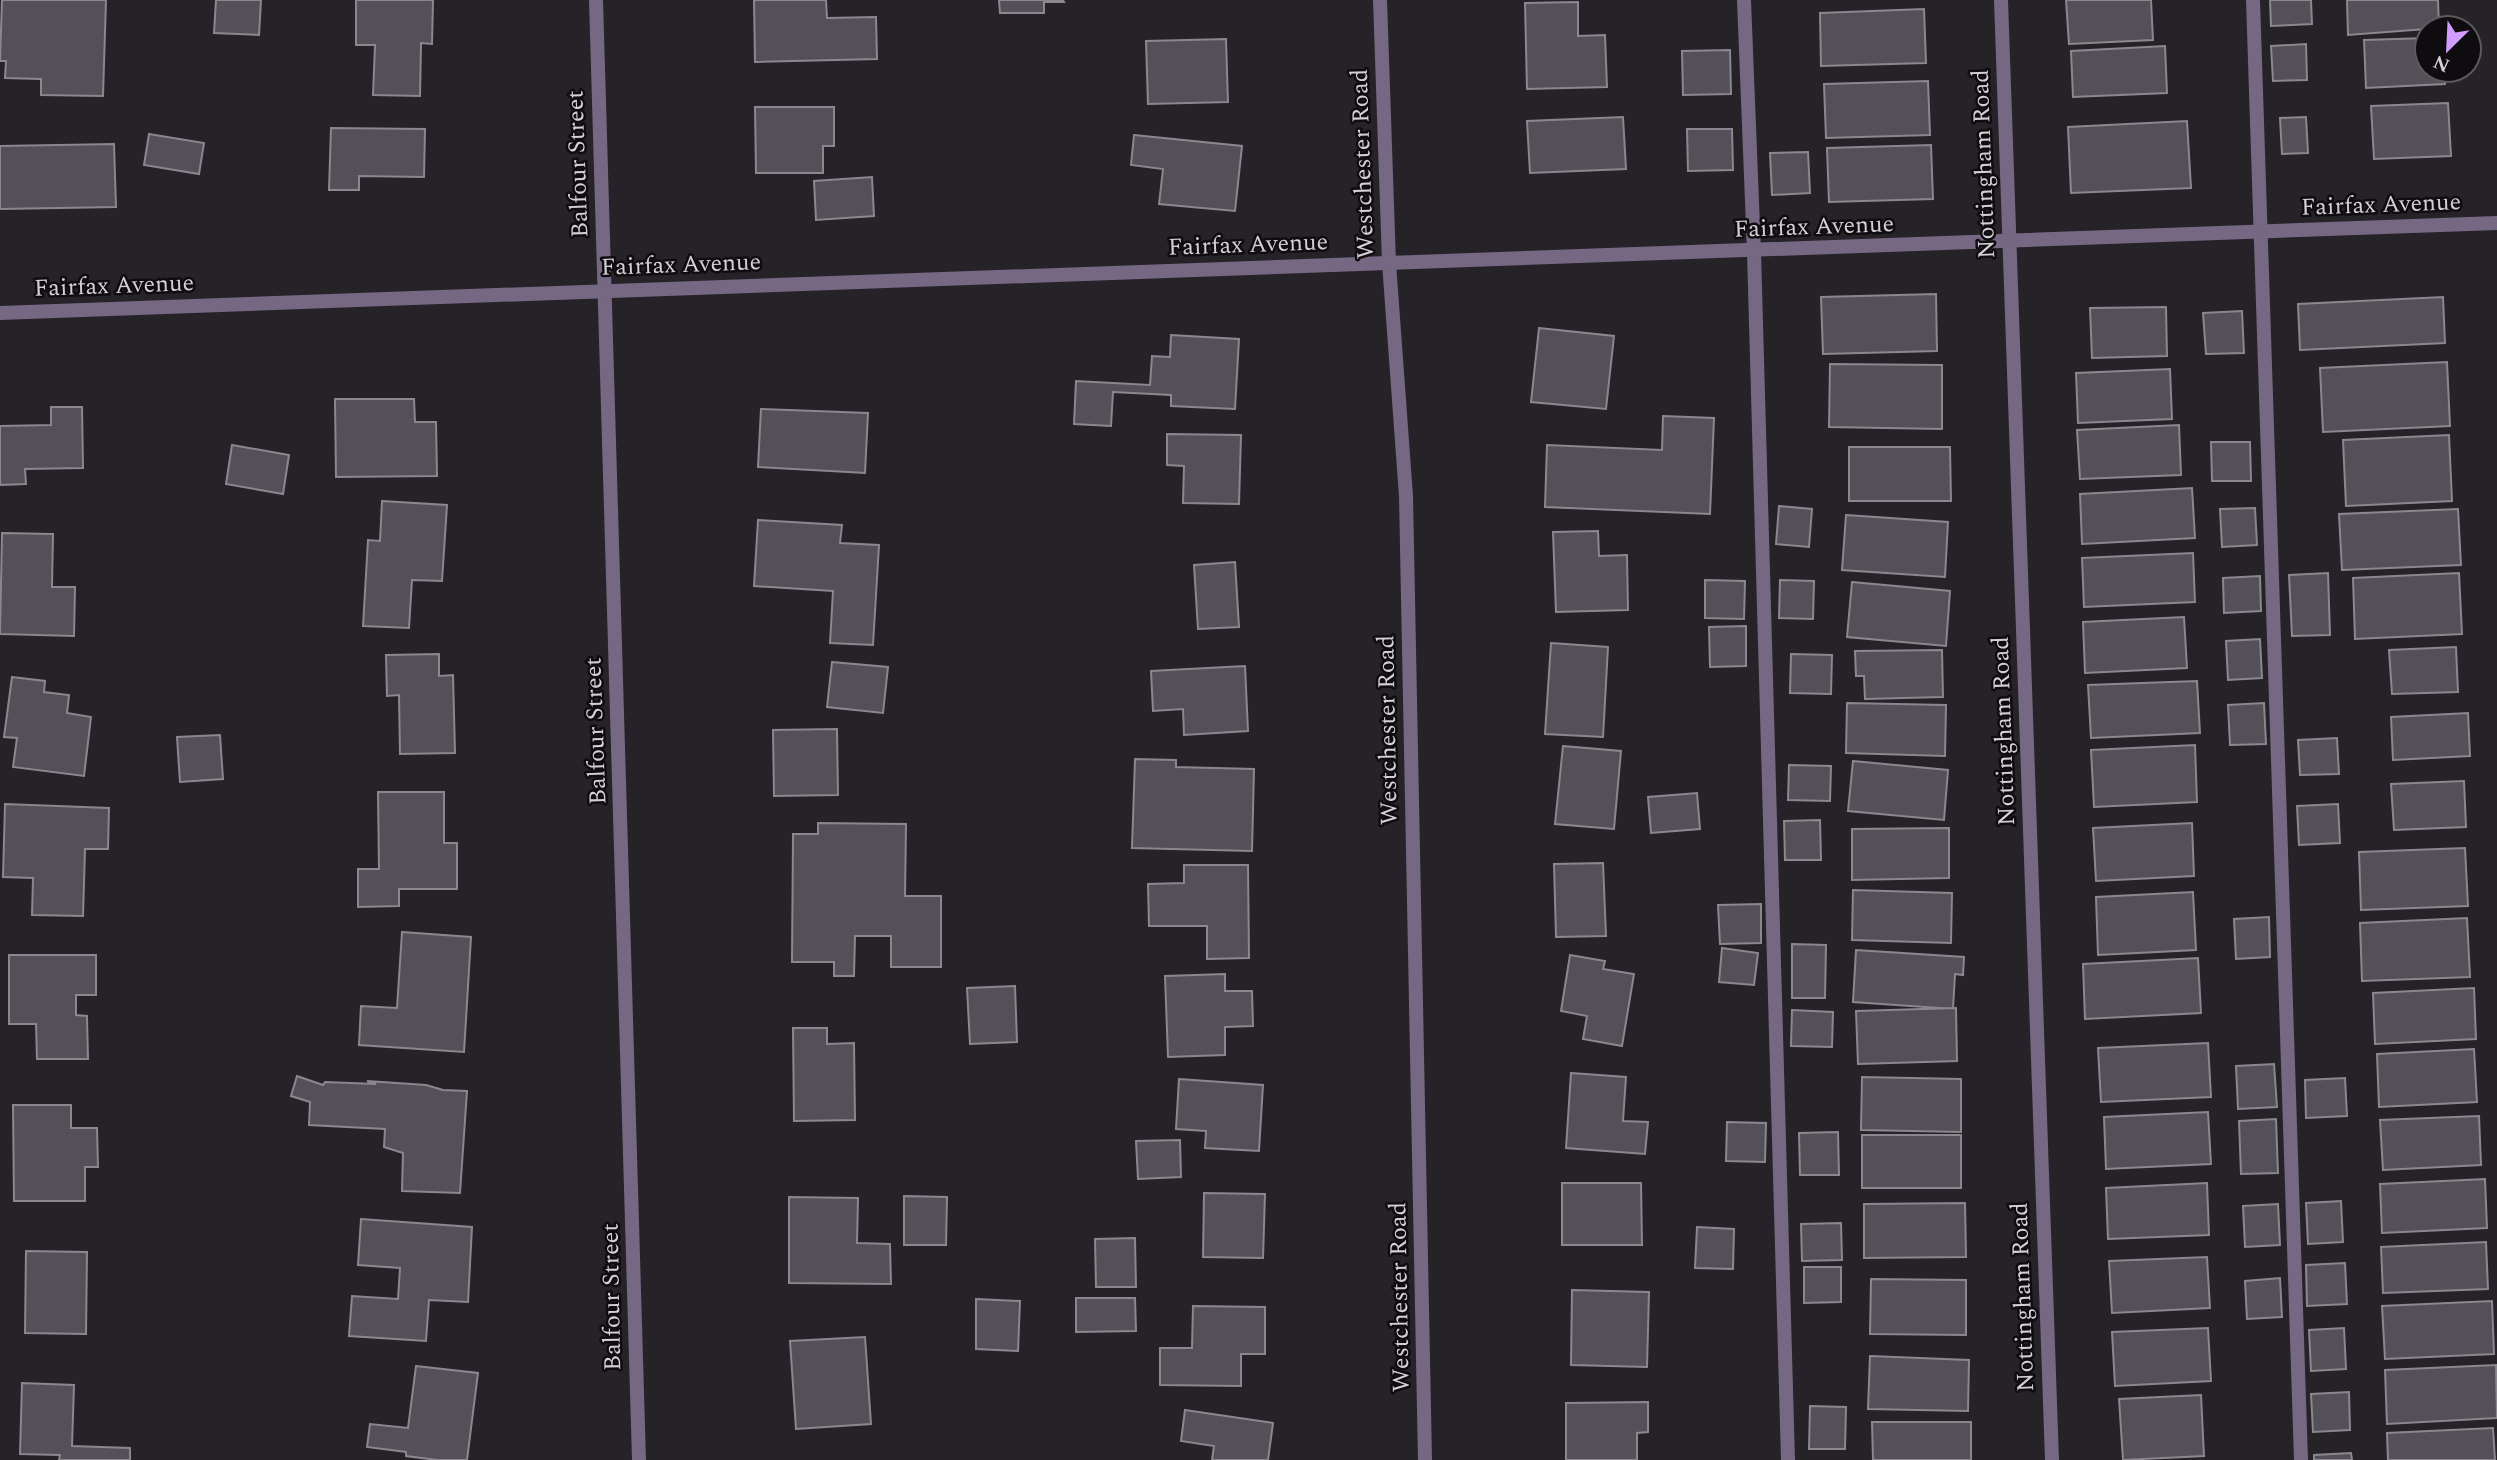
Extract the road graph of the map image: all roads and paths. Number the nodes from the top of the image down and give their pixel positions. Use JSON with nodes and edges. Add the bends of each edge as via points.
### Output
{"nodes":[{"id":1,"x":596,"y":0,"type":"edge"},
{"id":2,"x":1380,"y":0,"type":"edge"},
{"id":3,"x":1744,"y":0,"type":"edge"},
{"id":4,"x":2001,"y":0,"type":"edge"},
{"id":5,"x":2253,"y":0,"type":"edge"},
{"id":6,"x":2497,"y":223,"type":"edge"},
{"id":7,"x":2260,"y":233,"type":"junction"},
{"id":8,"x":2010,"y":243,"type":"junction"},
{"id":9,"x":1754,"y":252,"type":"junction"},
{"id":10,"x":1389,"y":263,"type":"junction"},
{"id":11,"x":605,"y":291,"type":"junction"},
{"id":12,"x":0,"y":313,"type":"edge"},
{"id":13,"x":639,"y":1460,"type":"edge"},
{"id":14,"x":1426,"y":1460,"type":"edge"},
{"id":15,"x":1788,"y":1460,"type":"edge"},
{"id":16,"x":2052,"y":1460,"type":"edge"},
{"id":17,"x":2301,"y":1460,"type":"edge"}],
"edges":[{"from":1,"to":11,"type":"street","name":"Balfour Street"},
{"from":2,"to":10,"type":"street","name":"Westchester Road"},
{"from":3,"to":9,"type":"street"},
{"from":4,"to":8,"type":"street","name":"Nottingham Road"},
{"from":5,"to":7,"type":"street"},
{"from":6,"to":7,"type":"street","name":"Fairfax Avenue"},
{"from":7,"to":8,"type":"street","name":"Fairfax Avenue"},
{"from":7,"to":17,"type":"street"},
{"from":8,"to":9,"type":"street","name":"Fairfax Avenue"},
{"from":8,"to":16,"type":"street","name":"Nottingham Road"},
{"from":9,"to":10,"type":"street","name":"Fairfax Avenue"},
{"from":9,"to":15,"type":"street"},
{"from":10,"to":11,"type":"street","name":"Fairfax Avenue"},
{"from":10,"to":14,"type":"street","name":"Westchester Road","via":[[1406,496]]},
{"from":11,"to":12,"type":"street","name":"Fairfax Avenue"},
{"from":11,"to":13,"type":"street","name":"Balfour Street"}]}
